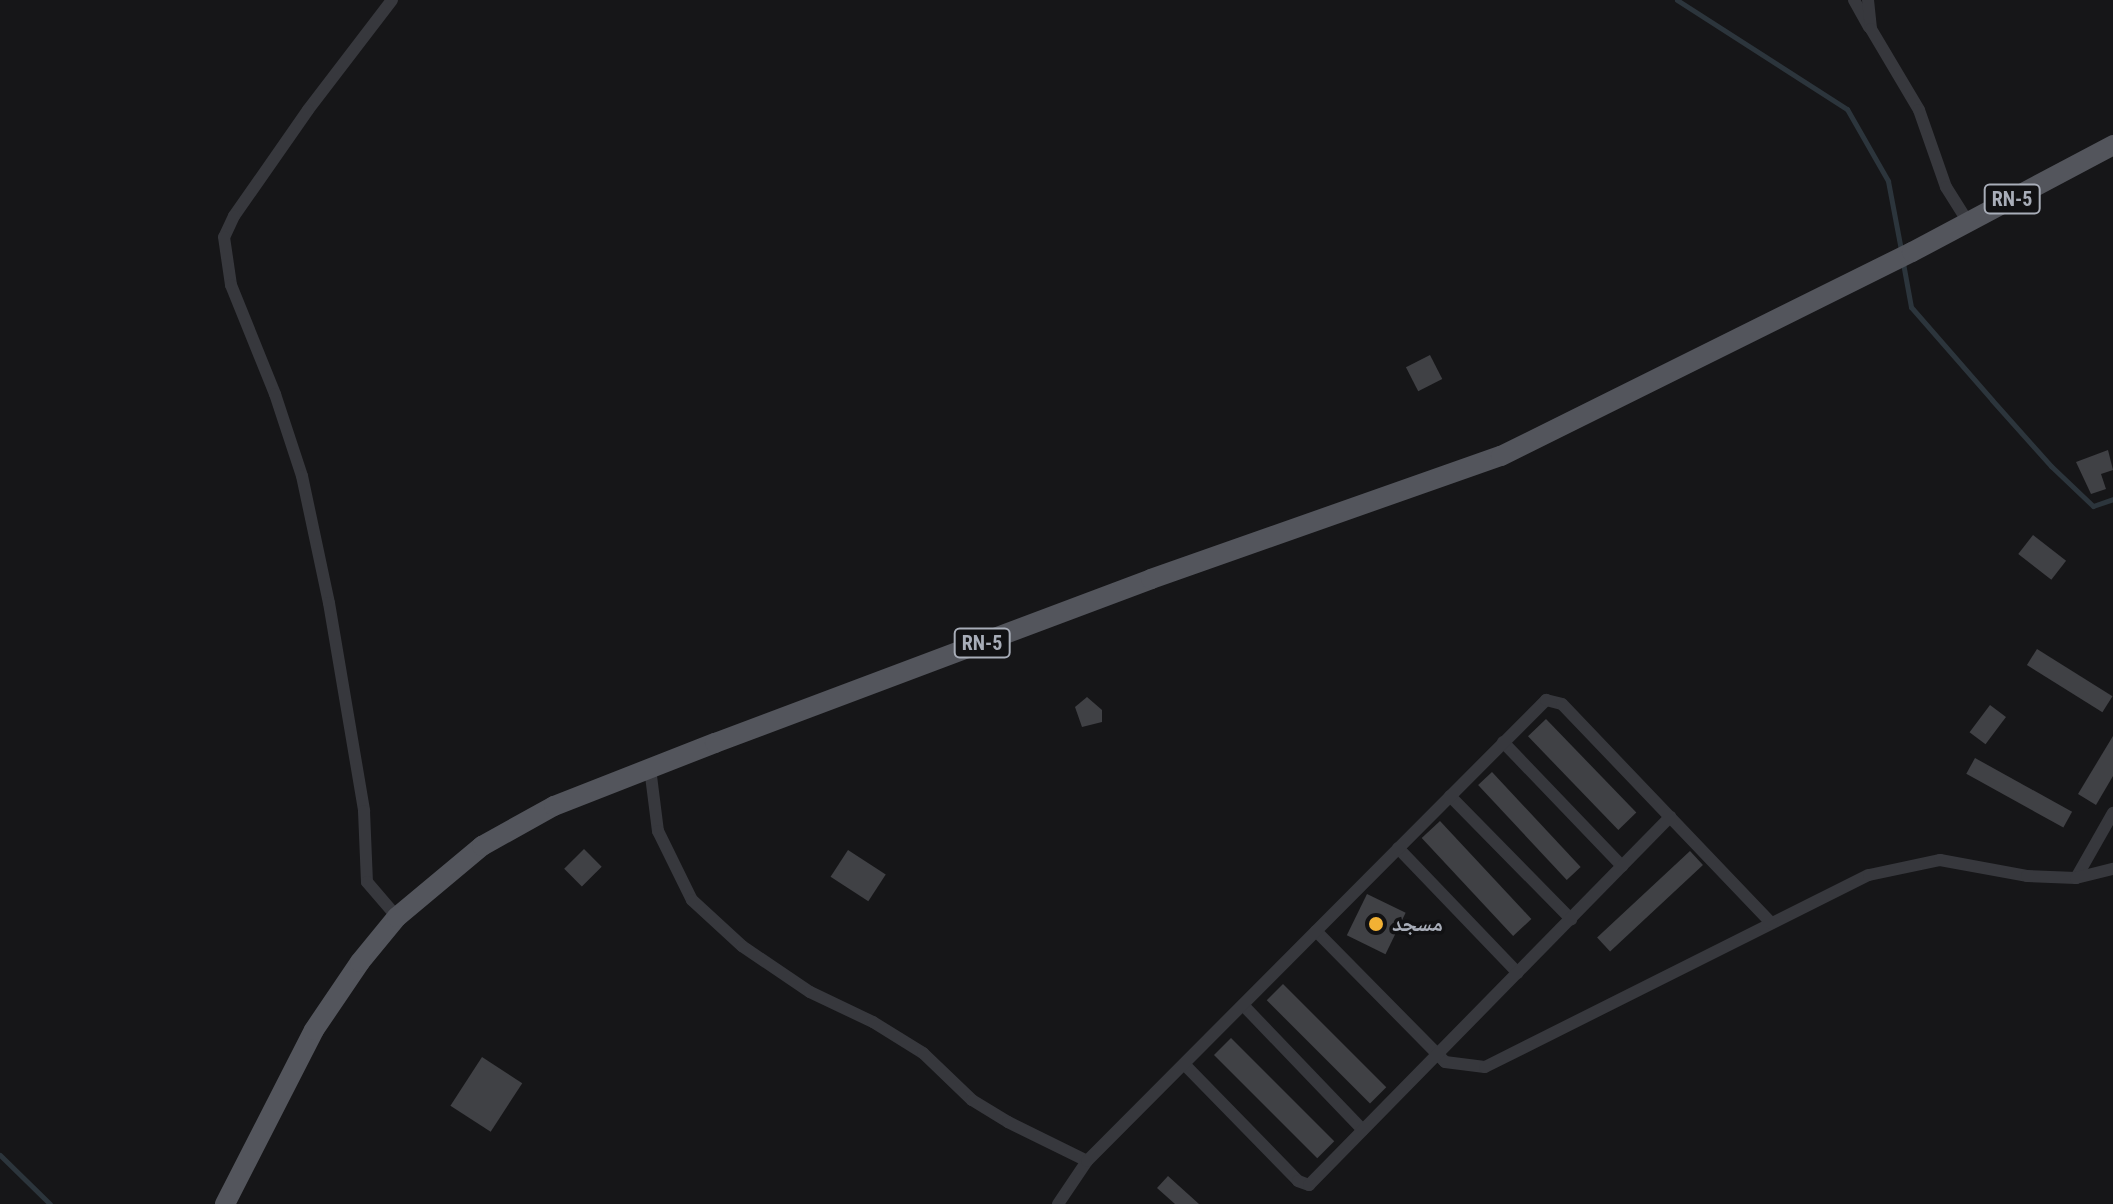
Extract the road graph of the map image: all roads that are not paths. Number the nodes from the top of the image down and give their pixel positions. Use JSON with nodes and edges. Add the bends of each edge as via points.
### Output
{"nodes":[{"id":1,"x":392,"y":0,"type":"edge"},
{"id":2,"x":1854,"y":0,"type":"edge"},
{"id":3,"x":1868,"y":0,"type":"edge"},
{"id":4,"x":1871,"y":29,"type":"junction"},
{"id":5,"x":2113,"y":145,"type":"edge"},
{"id":6,"x":1968,"y":222,"type":"junction"},
{"id":7,"x":1503,"y":742,"type":"junction"},
{"id":8,"x":650,"y":768,"type":"junction"},
{"id":9,"x":1450,"y":796,"type":"junction"},
{"id":10,"x":2113,"y":813,"type":"edge"},
{"id":11,"x":1670,"y":817,"type":"junction"},
{"id":12,"x":1398,"y":848,"type":"junction"},
{"id":13,"x":1622,"y":866,"type":"junction"},
{"id":14,"x":2113,"y":869,"type":"edge"},
{"id":15,"x":2076,"y":878,"type":"junction"},
{"id":16,"x":397,"y":917,"type":"junction"},
{"id":17,"x":1571,"y":919,"type":"junction"},
{"id":18,"x":1771,"y":923,"type":"junction"},
{"id":19,"x":1316,"y":931,"type":"junction"},
{"id":20,"x":1518,"y":973,"type":"junction"},
{"id":21,"x":1243,"y":1005,"type":"junction"},
{"id":22,"x":1438,"y":1054,"type":"junction"},
{"id":23,"x":1184,"y":1064,"type":"junction"},
{"id":24,"x":1363,"y":1130,"type":"junction"},
{"id":25,"x":1087,"y":1161,"type":"junction"},
{"id":26,"x":225,"y":1204,"type":"edge"},
{"id":27,"x":1058,"y":1204,"type":"edge"}],
"edges":[{"from":1,"to":16,"type":"street","via":[[308,110],[224,237],[231,285],[302,476],[361,796],[367,882]]},
{"from":2,"to":4,"type":"street"},
{"from":3,"to":4,"type":"street"},
{"from":4,"to":6,"type":"street","via":[[1919,110],[1946,187]]},
{"from":5,"to":6,"type":"main road","number":"RN-5"},
{"from":6,"to":8,"type":"main road","number":"RN-5","via":[[1501,456],[1151,579]]},
{"from":7,"to":9,"type":"street"},
{"from":7,"to":11,"type":"street","via":[[1546,700],[1562,704]]},
{"from":7,"to":13,"type":"street"},
{"from":8,"to":16,"type":"main road","number":"RN-5","via":[[554,806],[482,846]]},
{"from":8,"to":25,"type":"street","via":[[658,831],[692,900],[742,946],[810,992],[923,1053],[972,1100]]},
{"from":9,"to":12,"type":"street"},
{"from":9,"to":17,"type":"street"},
{"from":10,"to":15,"type":"street"},
{"from":11,"to":13,"type":"street"},
{"from":11,"to":18,"type":"street"},
{"from":12,"to":19,"type":"street"},
{"from":12,"to":20,"type":"street"},
{"from":13,"to":17,"type":"street"},
{"from":14,"to":15,"type":"street"},
{"from":15,"to":18,"type":"street","via":[[2027,876],[1940,860],[1869,875]]},
{"from":16,"to":26,"type":"main road","number":"RN-5","via":[[314,1030]]},
{"from":17,"to":20,"type":"street"},
{"from":18,"to":22,"type":"street","via":[[1485,1067],[1445,1062]]},
{"from":19,"to":21,"type":"street"},
{"from":19,"to":22,"type":"street"},
{"from":20,"to":22,"type":"street"},
{"from":21,"to":23,"type":"street"},
{"from":21,"to":24,"type":"street"},
{"from":22,"to":24,"type":"street"},
{"from":23,"to":24,"type":"street","via":[[1298,1181],[1309,1185]]},
{"from":23,"to":25,"type":"street"},
{"from":25,"to":27,"type":"street"}]}
